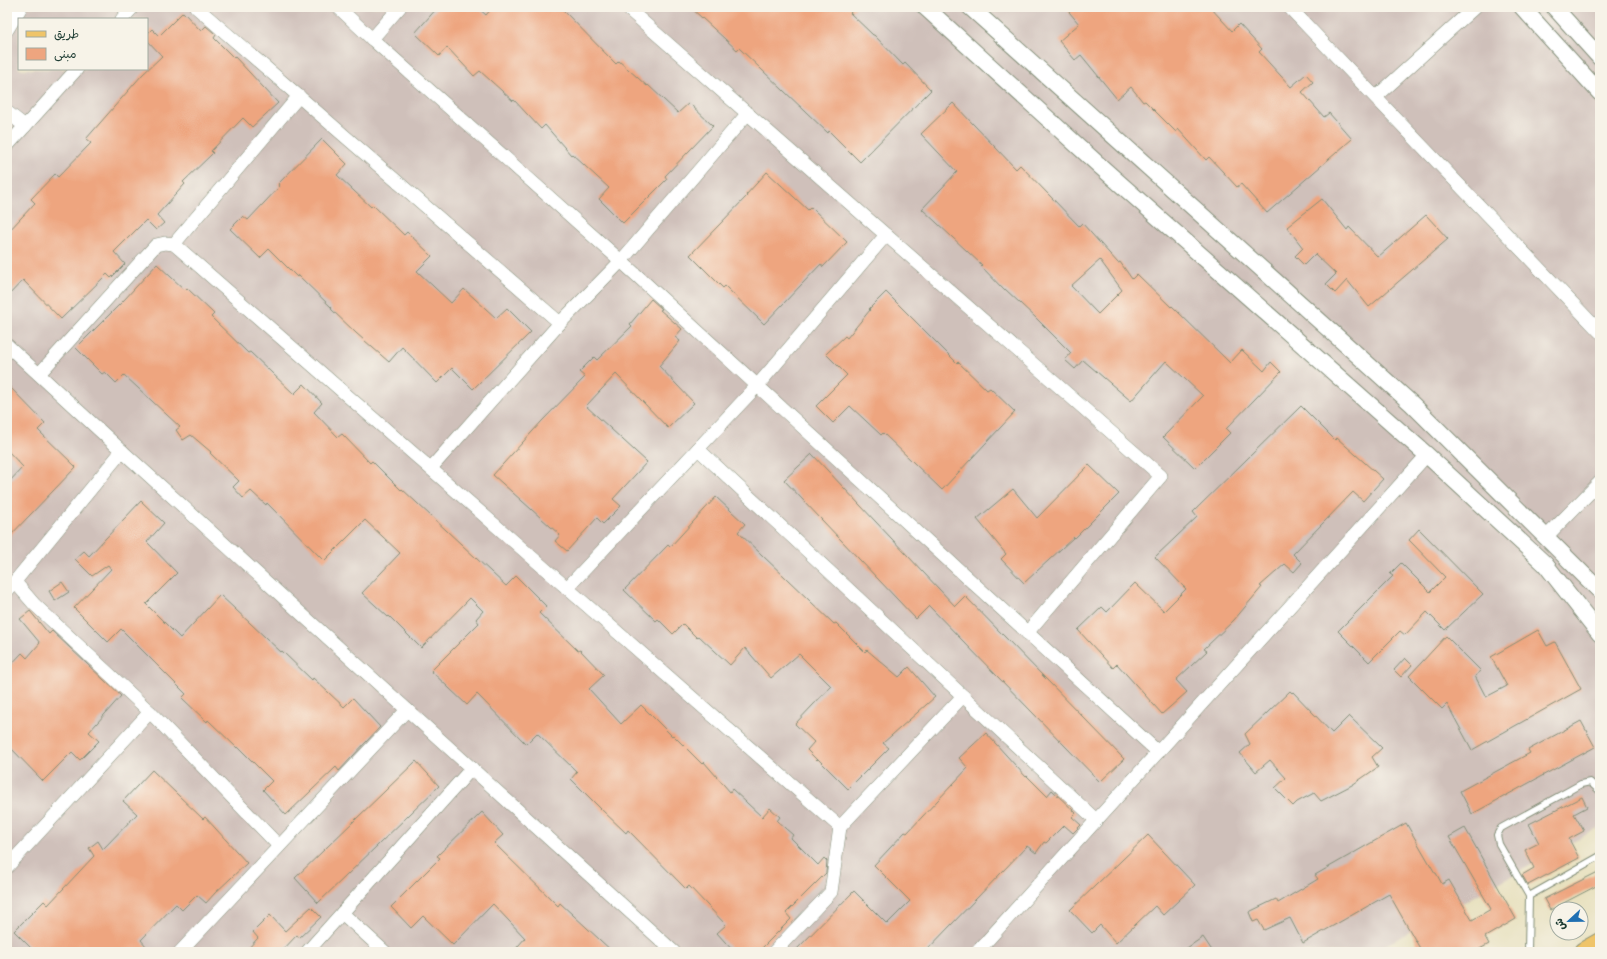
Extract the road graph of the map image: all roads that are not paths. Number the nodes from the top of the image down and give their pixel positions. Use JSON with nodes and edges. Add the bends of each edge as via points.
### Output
{"nodes":[{"id":1,"x":21,"y":7,"type":"edge"},
{"id":2,"x":133,"y":7,"type":"edge"},
{"id":3,"x":196,"y":7,"type":"edge"},
{"id":4,"x":338,"y":7,"type":"edge"},
{"id":5,"x":400,"y":7,"type":"edge"},
{"id":6,"x":626,"y":7,"type":"edge"},
{"id":7,"x":926,"y":7,"type":"edge"},
{"id":8,"x":970,"y":7,"type":"edge"},
{"id":9,"x":1289,"y":7,"type":"edge"},
{"id":10,"x":1476,"y":7,"type":"edge"},
{"id":11,"x":1522,"y":7,"type":"edge"},
{"id":12,"x":1554,"y":7,"type":"edge"},
{"id":13,"x":123,"y":18,"type":"edge"},
{"id":14,"x":7,"y":30,"type":"edge"},
{"id":15,"x":372,"y":40,"type":"junction"},
{"id":16,"x":1600,"y":58,"type":"edge"},
{"id":17,"x":76,"y":70,"type":"edge"},
{"id":18,"x":1600,"y":93,"type":"edge"},
{"id":19,"x":299,"y":96,"type":"junction"},
{"id":20,"x":1376,"y":97,"type":"junction"},
{"id":21,"x":7,"y":112,"type":"edge"},
{"id":22,"x":748,"y":114,"type":"junction"},
{"id":23,"x":25,"y":126,"type":"junction"},
{"id":24,"x":7,"y":146,"type":"edge"},
{"id":25,"x":886,"y":235,"type":"junction"},
{"id":26,"x":174,"y":244,"type":"junction"},
{"id":27,"x":621,"y":261,"type":"junction"},
{"id":28,"x":560,"y":324,"type":"junction"},
{"id":29,"x":1600,"y":332,"type":"edge"},
{"id":30,"x":10,"y":352,"type":"edge"},
{"id":31,"x":39,"y":374,"type":"junction"},
{"id":32,"x":757,"y":386,"type":"junction"},
{"id":33,"x":698,"y":449,"type":"junction"},
{"id":34,"x":122,"y":451,"type":"junction"},
{"id":35,"x":1427,"y":455,"type":"junction"},
{"id":36,"x":431,"y":468,"type":"junction"},
{"id":37,"x":1600,"y":482,"type":"edge"},
{"id":38,"x":1546,"y":537,"type":"junction"},
{"id":39,"x":11,"y":587,"type":"edge"},
{"id":40,"x":568,"y":588,"type":"junction"},
{"id":41,"x":1600,"y":591,"type":"edge"},
{"id":42,"x":1028,"y":633,"type":"junction"},
{"id":43,"x":1600,"y":634,"type":"edge"},
{"id":44,"x":963,"y":696,"type":"junction"},
{"id":45,"x":407,"y":710,"type":"junction"},
{"id":46,"x":150,"y":712,"type":"junction"},
{"id":47,"x":1158,"y":752,"type":"junction"},
{"id":48,"x":472,"y":768,"type":"junction"},
{"id":49,"x":1600,"y":791,"type":"edge"},
{"id":50,"x":1096,"y":820,"type":"junction"},
{"id":51,"x":840,"y":827,"type":"junction"},
{"id":52,"x":279,"y":846,"type":"junction"},
{"id":53,"x":1600,"y":856,"type":"edge"},
{"id":54,"x":7,"y":867,"type":"edge"},
{"id":55,"x":1529,"y":896,"type":"junction"},
{"id":56,"x":342,"y":913,"type":"junction"},
{"id":57,"x":1600,"y":943,"type":"edge"},
{"id":58,"x":180,"y":952,"type":"edge"},
{"id":59,"x":307,"y":952,"type":"edge"},
{"id":60,"x":385,"y":952,"type":"edge"},
{"id":61,"x":674,"y":952,"type":"edge"},
{"id":62,"x":774,"y":952,"type":"edge"},
{"id":63,"x":977,"y":952,"type":"edge"},
{"id":64,"x":1528,"y":952,"type":"edge"},
{"id":65,"x":1584,"y":952,"type":"edge"}],
"edges":[{"from":1,"to":14,"type":"street"},
{"from":2,"to":13,"type":"street"},
{"from":3,"to":19,"type":"street"},
{"from":4,"to":15,"type":"street"},
{"from":5,"to":15,"type":"street"},
{"from":6,"to":22,"type":"street"},
{"from":7,"to":35,"type":"street","via":[[1106,172]]},
{"from":8,"to":38,"type":"street","via":[[1412,404]]},
{"from":9,"to":20,"type":"street"},
{"from":10,"to":20,"type":"street"},
{"from":11,"to":18,"type":"street"},
{"from":12,"to":16,"type":"street"},
{"from":15,"to":27,"type":"street"},
{"from":17,"to":23,"type":"street"},
{"from":19,"to":26,"type":"street"},
{"from":19,"to":28,"type":"street"},
{"from":20,"to":29,"type":"street"},
{"from":21,"to":23,"type":"street"},
{"from":22,"to":25,"type":"street"},
{"from":22,"to":27,"type":"street"},
{"from":23,"to":24,"type":"street"},
{"from":25,"to":32,"type":"street"},
{"from":25,"to":42,"type":"street","via":[[1161,476]]},
{"from":26,"to":31,"type":"street","via":[[156,245]]},
{"from":26,"to":36,"type":"street"},
{"from":27,"to":28,"type":"street"},
{"from":27,"to":32,"type":"street"},
{"from":28,"to":36,"type":"street"},
{"from":30,"to":31,"type":"street"},
{"from":31,"to":34,"type":"street"},
{"from":32,"to":33,"type":"street"},
{"from":32,"to":42,"type":"street"},
{"from":33,"to":40,"type":"street"},
{"from":33,"to":44,"type":"street"},
{"from":34,"to":39,"type":"street"},
{"from":34,"to":45,"type":"street"},
{"from":35,"to":43,"type":"street","via":[[1545,564]]},
{"from":35,"to":47,"type":"street"},
{"from":36,"to":40,"type":"street"},
{"from":37,"to":38,"type":"street"},
{"from":38,"to":41,"type":"street"},
{"from":39,"to":46,"type":"street","via":[[34,604]]},
{"from":40,"to":51,"type":"street"},
{"from":42,"to":47,"type":"street"},
{"from":44,"to":50,"type":"street"},
{"from":44,"to":51,"type":"street"},
{"from":45,"to":48,"type":"street"},
{"from":45,"to":52,"type":"street"},
{"from":46,"to":52,"type":"street"},
{"from":46,"to":54,"type":"street"},
{"from":47,"to":50,"type":"street"},
{"from":48,"to":56,"type":"street"},
{"from":48,"to":61,"type":"street"},
{"from":49,"to":55,"type":"lane","via":[[1590,782],[1581,784],[1501,828],[1497,835],[1499,844]]},
{"from":50,"to":63,"type":"street"},
{"from":51,"to":62,"type":"street","via":[[831,892]]},
{"from":52,"to":58,"type":"street"},
{"from":53,"to":55,"type":"lane"},
{"from":55,"to":64,"type":"lane"},
{"from":56,"to":59,"type":"street"},
{"from":56,"to":60,"type":"street"},
{"from":57,"to":65,"type":"main road"}]}
